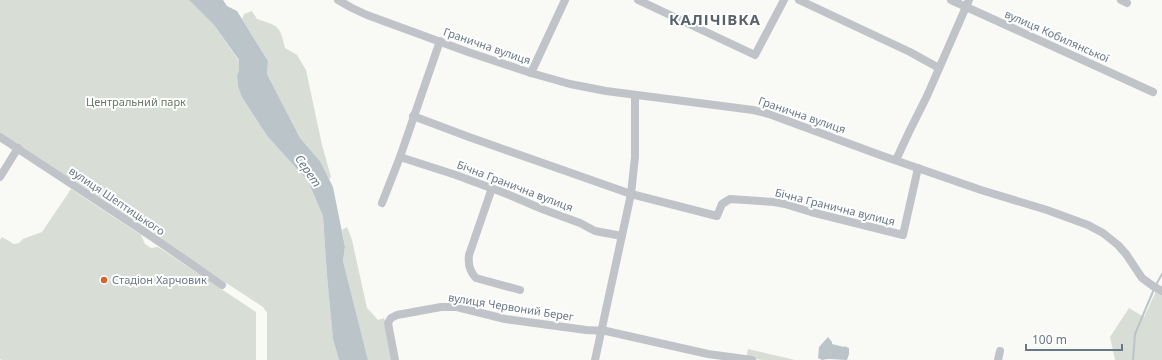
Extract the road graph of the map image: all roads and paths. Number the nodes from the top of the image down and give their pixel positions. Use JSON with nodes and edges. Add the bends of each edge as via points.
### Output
{"nodes":[{"id":1,"x":338,"y":0,"type":"edge"},
{"id":2,"x":565,"y":0,"type":"edge"},
{"id":3,"x":638,"y":0,"type":"edge"},
{"id":4,"x":784,"y":0,"type":"edge"},
{"id":5,"x":799,"y":0,"type":"edge"},
{"id":6,"x":951,"y":0,"type":"edge"},
{"id":7,"x":968,"y":4,"type":"edge"},
{"id":8,"x":440,"y":41,"type":"junction"},
{"id":9,"x":939,"y":68,"type":"junction"},
{"id":10,"x":531,"y":73,"type":"junction"},
{"id":11,"x":1153,"y":92,"type":"dead end"},
{"id":12,"x":635,"y":94,"type":"junction"},
{"id":13,"x":413,"y":116,"type":"junction"},
{"id":14,"x":0,"y":137,"type":"edge"},
{"id":15,"x":18,"y":148,"type":"junction"},
{"id":16,"x":400,"y":157,"type":"junction"},
{"id":17,"x":896,"y":160,"type":"junction"},
{"id":18,"x":918,"y":168,"type":"junction"},
{"id":19,"x":0,"y":177,"type":"edge"},
{"id":20,"x":492,"y":188,"type":"junction"},
{"id":21,"x":631,"y":194,"type":"junction"},
{"id":22,"x":382,"y":202,"type":"dead end"},
{"id":23,"x":622,"y":236,"type":"junction"},
{"id":24,"x":222,"y":285,"type":"dead end"},
{"id":25,"x":520,"y":290,"type":"dead end"},
{"id":26,"x":1162,"y":291,"type":"edge"},
{"id":27,"x":601,"y":330,"type":"junction"},
{"id":28,"x":1000,"y":351,"type":"dead end"},
{"id":29,"x":395,"y":360,"type":"edge"},
{"id":30,"x":595,"y":360,"type":"edge"},
{"id":31,"x":752,"y":360,"type":"edge"},
{"id":32,"x":998,"y":360,"type":"edge"}],
"edges":[{"from":1,"to":8,"type":"street","name":"Гранична вулиця","via":[[367,15]]},
{"from":2,"to":10,"type":"street"},
{"from":3,"to":4,"type":"street","via":[[755,55]]},
{"from":5,"to":9,"type":"street"},
{"from":6,"to":7,"type":"street","name":"вулиця Кобилянської"},
{"from":7,"to":9,"type":"street"},
{"from":7,"to":11,"type":"street","name":"вулиця Кобилянської"},
{"from":8,"to":10,"type":"street","name":"Гранична вулиця"},
{"from":8,"to":13,"type":"street"},
{"from":9,"to":17,"type":"street"},
{"from":10,"to":12,"type":"street","name":"Гранична вулиця","via":[[581,86]]},
{"from":12,"to":17,"type":"street","name":"Гранична вулиця","via":[[762,112]]},
{"from":12,"to":21,"type":"street","via":[[635,157]]},
{"from":13,"to":16,"type":"street"},
{"from":13,"to":21,"type":"street","name":"Бічна Гранична вулиця"},
{"from":14,"to":15,"type":"street","name":"вулиця Шептицького"},
{"from":15,"to":19,"type":"street"},
{"from":15,"to":24,"type":"street","name":"вулиця Шептицького"},
{"from":16,"to":20,"type":"street","name":"Бічна Гранична вулиця"},
{"from":16,"to":22,"type":"street"},
{"from":17,"to":18,"type":"street","name":"Гранична вулиця"},
{"from":18,"to":21,"type":"street","name":"Бічна Гранична вулиця","via":[[903,235],[779,203],[730,199],[722,204],[717,216]]},
{"from":18,"to":26,"type":"street","name":"Гранична вулиця","via":[[1092,227],[1120,248],[1142,278]]},
{"from":20,"to":23,"type":"street","name":"Бічна Гранична вулиця","via":[[595,231]]},
{"from":20,"to":25,"type":"street","via":[[469,255],[469,264],[476,278]]},
{"from":21,"to":23,"type":"street"},
{"from":23,"to":27,"type":"street"},
{"from":27,"to":29,"type":"street","name":"вулиця Червоний Берег","via":[[513,321],[463,308],[441,307],[397,315],[390,319],[388,323]]},
{"from":27,"to":30,"type":"street"},
{"from":27,"to":31,"type":"street","via":[[708,354]]},
{"from":28,"to":32,"type":"street"}]}
